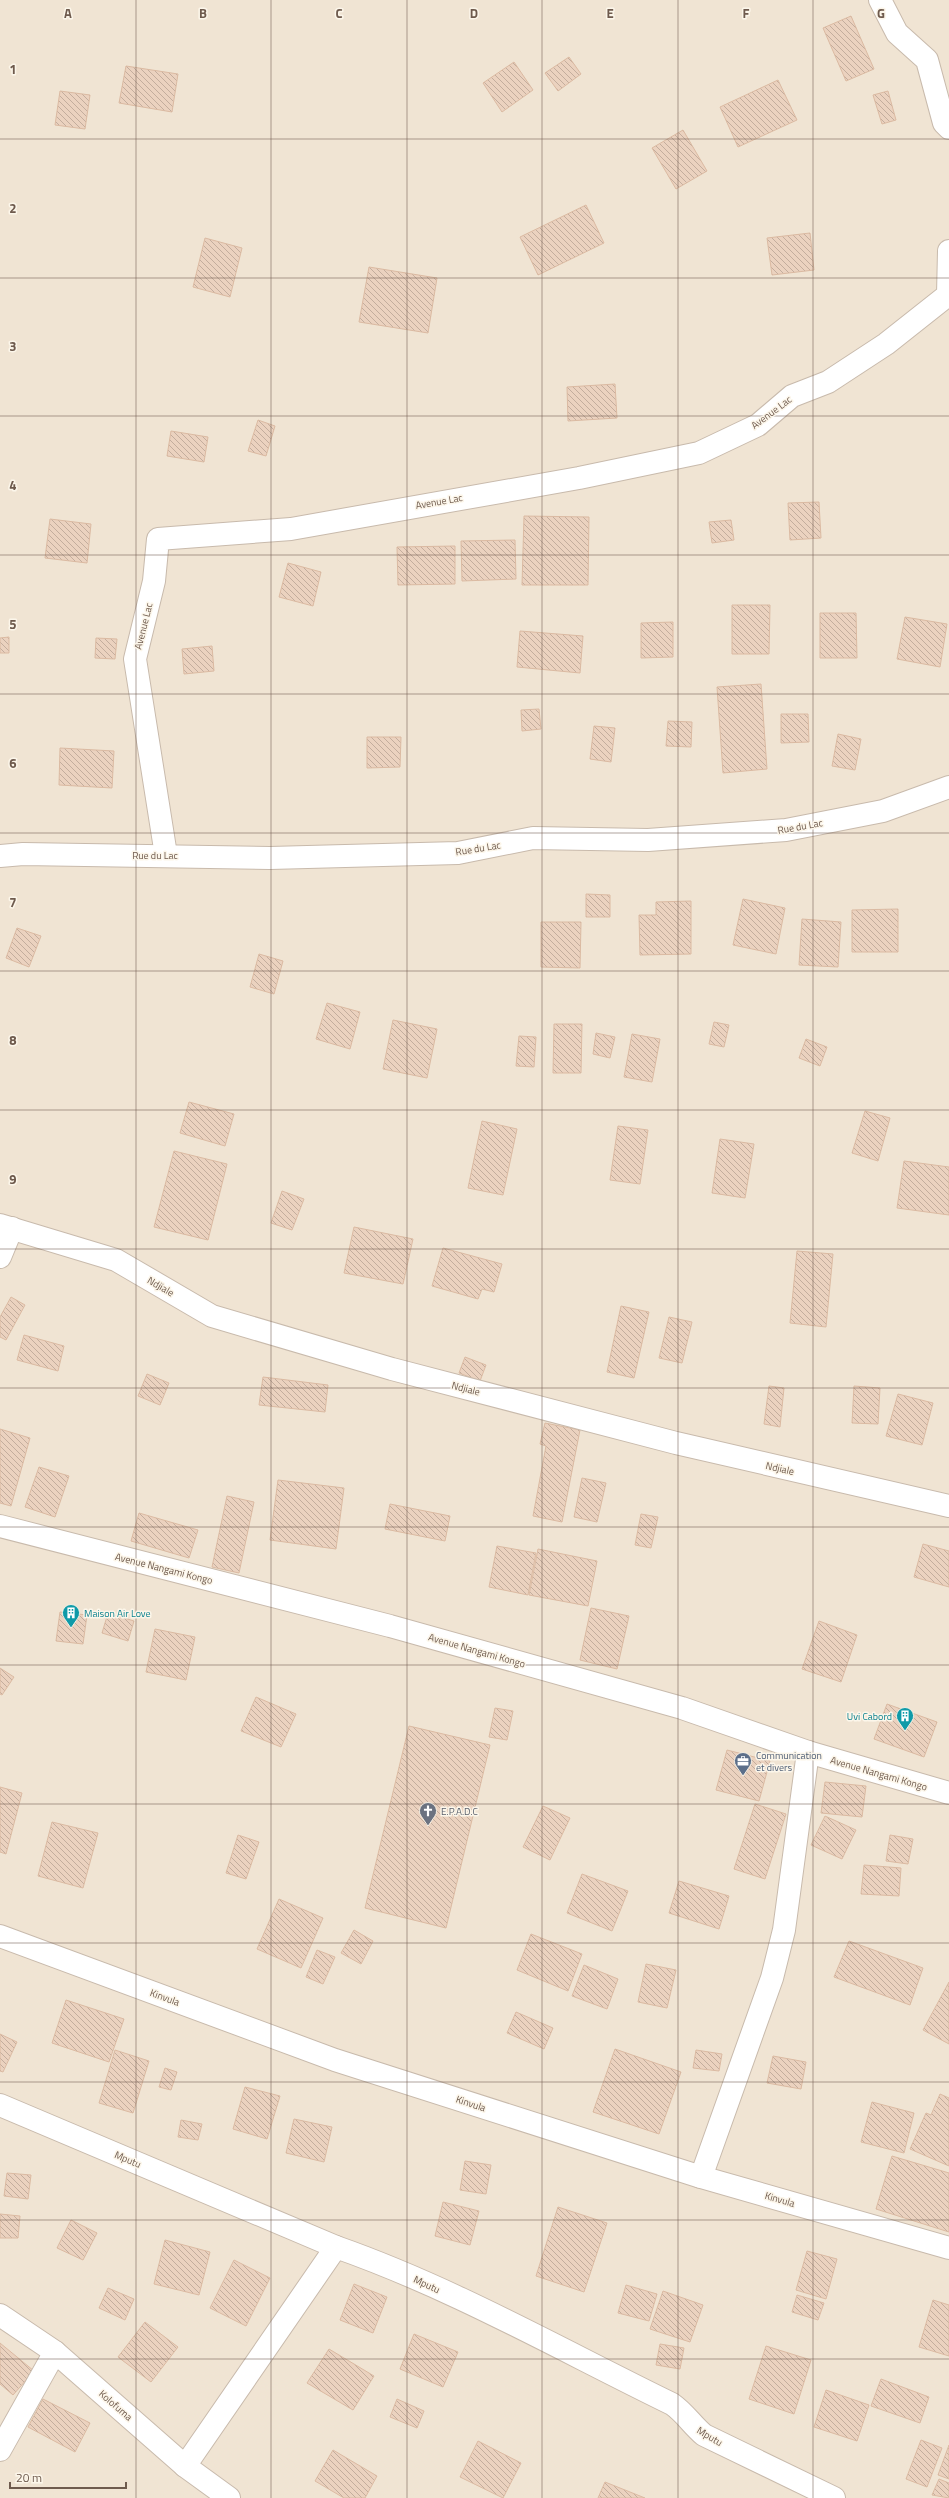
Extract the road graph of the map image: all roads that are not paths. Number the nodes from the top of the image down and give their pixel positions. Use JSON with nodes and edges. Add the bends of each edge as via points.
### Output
{"nodes":[{"id":1,"x":880,"y":0,"type":"edge"},
{"id":2,"x":949,"y":128,"type":"edge"},
{"id":3,"x":949,"y":251,"type":"edge"},
{"id":4,"x":948,"y":294,"type":"edge"},
{"id":5,"x":949,"y":787,"type":"edge"},
{"id":6,"x":166,"y":855,"type":"junction"},
{"id":7,"x":0,"y":856,"type":"edge"},
{"id":8,"x":6,"y":1227,"type":"edge"},
{"id":9,"x":0,"y":1257,"type":"edge"},
{"id":10,"x":949,"y":1506,"type":"edge"},
{"id":11,"x":0,"y":1526,"type":"edge"},
{"id":12,"x":808,"y":1752,"type":"junction"},
{"id":13,"x":949,"y":1793,"type":"edge"},
{"id":14,"x":0,"y":1936,"type":"edge"},
{"id":15,"x":0,"y":2105,"type":"edge"},
{"id":16,"x":701,"y":2176,"type":"junction"},
{"id":17,"x":336,"y":2247,"type":"junction"},
{"id":18,"x":949,"y":2248,"type":"edge"},
{"id":19,"x":0,"y":2315,"type":"edge"},
{"id":20,"x":55,"y":2352,"type":"junction"},
{"id":21,"x":0,"y":2450,"type":"edge"},
{"id":22,"x":185,"y":2466,"type":"junction"},
{"id":23,"x":829,"y":2497,"type":"edge"},
{"id":24,"x":229,"y":2498,"type":"edge"}],
"edges":[{"from":1,"to":2,"type":"street","via":[[897,33],[927,60],[944,123]]},
{"from":3,"to":4,"type":"street","name":"Avenue Lac"},
{"from":4,"to":6,"type":"street","name":"Avenue Lac","via":[[886,344],[828,382],[792,396],[758,424],[699,453],[587,476],[291,529],[158,539],[154,581],[135,659]]},
{"from":5,"to":6,"type":"street","name":"Rue du Lac","via":[[882,811],[786,830],[648,840],[533,838],[458,853],[270,858]]},
{"from":6,"to":7,"type":"street","name":"Rue du Lac"},
{"from":8,"to":9,"type":"street"},
{"from":8,"to":10,"type":"street","name":"Ndjiale","via":[[116,1260],[212,1316],[392,1368],[676,1443]]},
{"from":11,"to":12,"type":"street","name":"Avenue Nangami Kongo","via":[[390,1626],[675,1705]]},
{"from":12,"to":13,"type":"street","name":"Avenue Nangami Kongo"},
{"from":12,"to":16,"type":"street","via":[[784,1930],[772,1978]]},
{"from":14,"to":16,"type":"street","name":"Kinvula","via":[[335,2060]]},
{"from":15,"to":17,"type":"street","name":"Mputu"},
{"from":16,"to":18,"type":"street","name":"Kinvula"},
{"from":17,"to":22,"type":"street"},
{"from":17,"to":23,"type":"street","name":"Mputu","via":[[384,2264],[426,2283],[672,2404],[686,2413],[693,2426],[704,2435]]},
{"from":19,"to":20,"type":"street","name":"Kolofuma"},
{"from":20,"to":21,"type":"street"},
{"from":20,"to":22,"type":"street","name":"Kolofuma"},
{"from":22,"to":24,"type":"street","name":"Kolofuma"}]}
